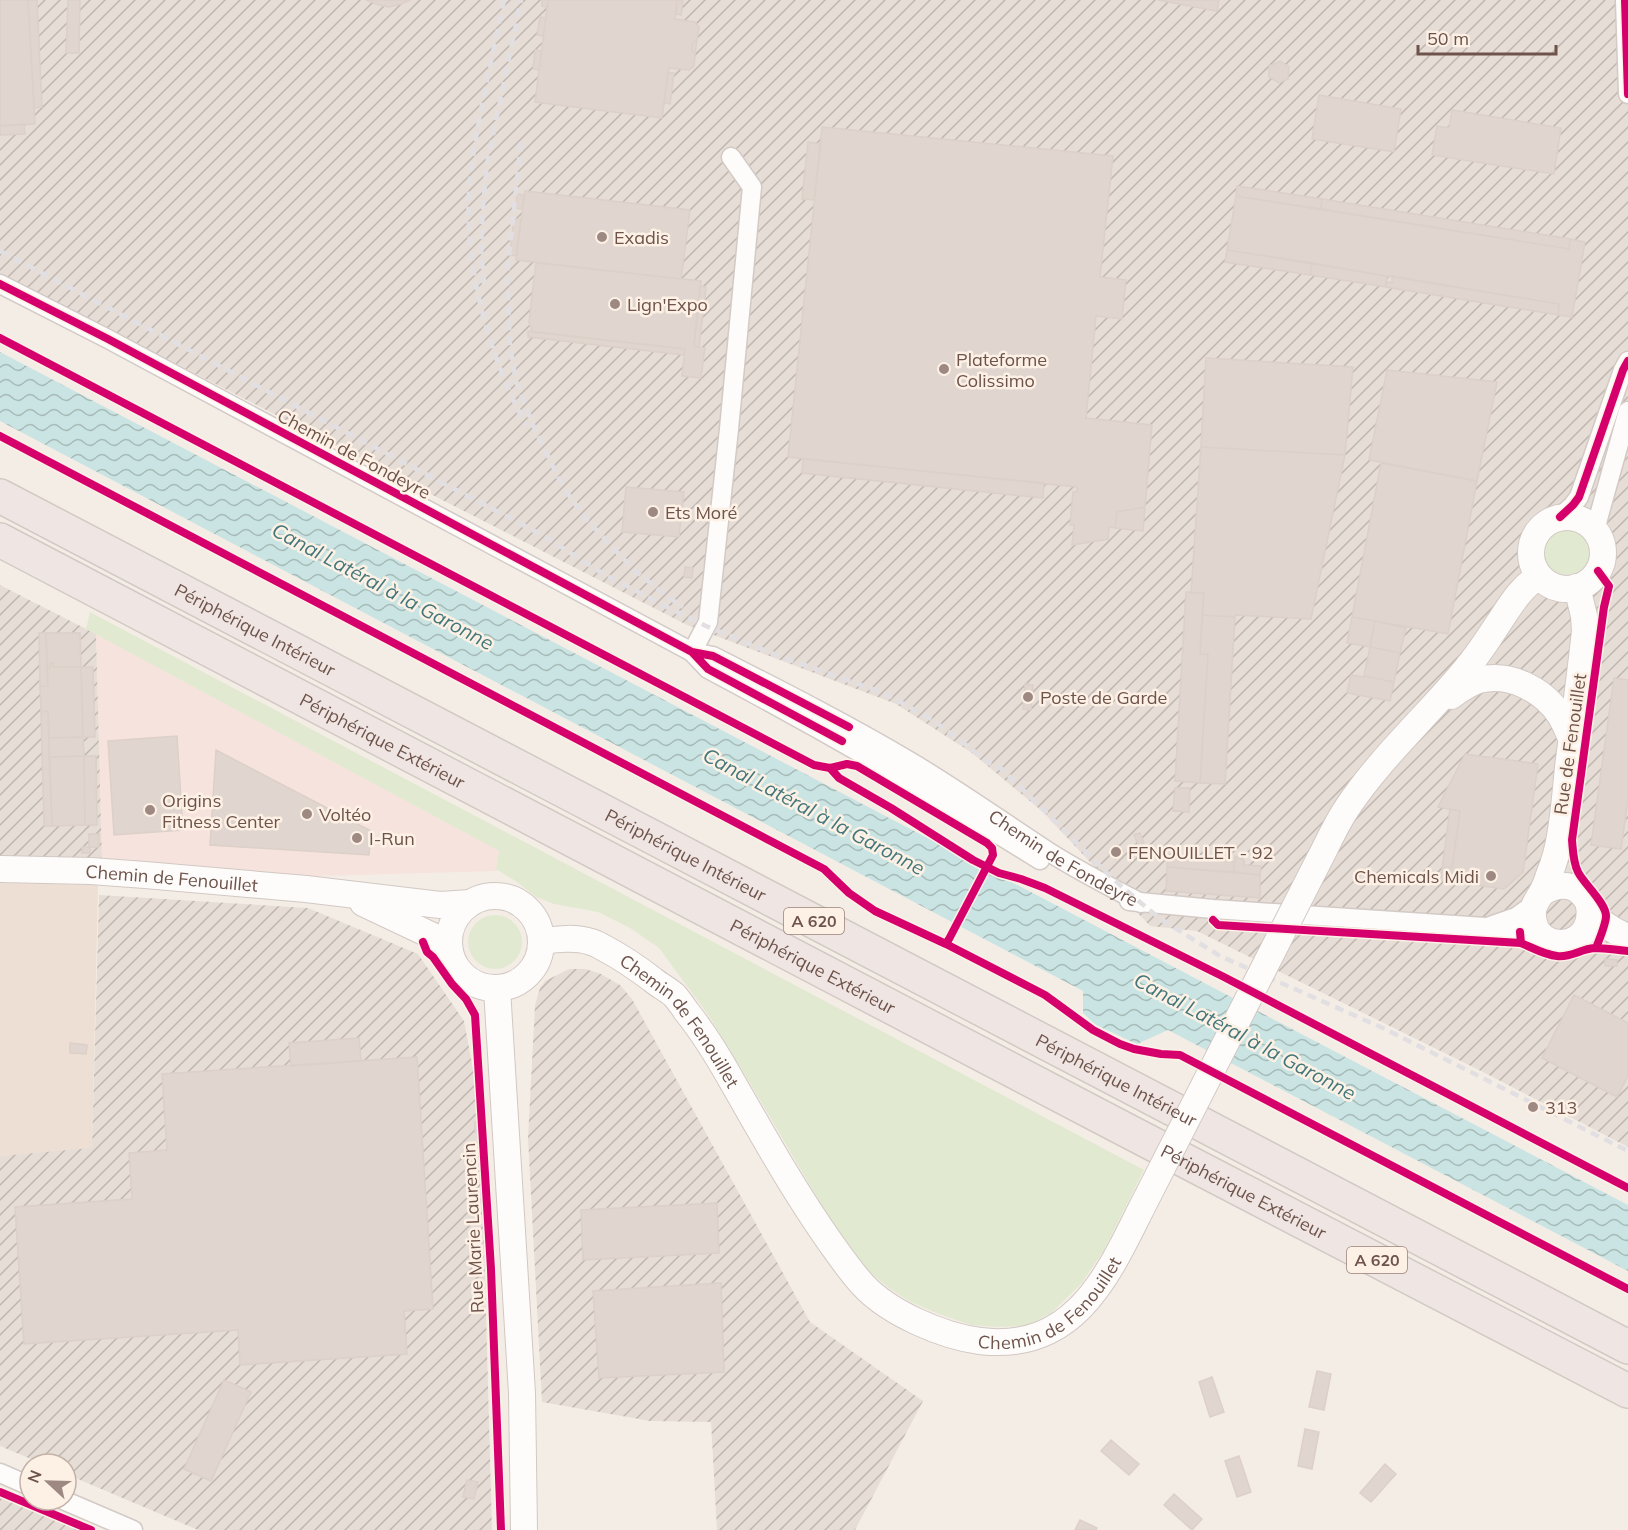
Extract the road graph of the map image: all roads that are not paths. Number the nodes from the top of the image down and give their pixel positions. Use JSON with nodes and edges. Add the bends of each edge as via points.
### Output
{"nodes":[{"id":1,"x":1625,"y":0,"type":"edge"},
{"id":2,"x":1628,"y":94,"type":"edge"},
{"id":3,"x":731,"y":157,"type":"dead end"},
{"id":4,"x":0,"y":284,"type":"edge"},
{"id":5,"x":1628,"y":361,"type":"edge"},
{"id":6,"x":1628,"y":411,"type":"edge"},
{"id":7,"x":0,"y":496,"type":"edge"},
{"id":8,"x":1560,"y":517,"type":"junction"},
{"id":9,"x":1595,"y":530,"type":"junction"},
{"id":10,"x":0,"y":540,"type":"edge"},
{"id":11,"x":1539,"y":576,"type":"junction"},
{"id":12,"x":1577,"y":588,"type":"junction"},
{"id":13,"x":692,"y":652,"type":"junction"},
{"id":14,"x":1422,"y":718,"type":"junction"},
{"id":15,"x":1572,"y":740,"type":"junction"},
{"id":16,"x":1560,"y":837,"type":"junction"},
{"id":17,"x":0,"y":869,"type":"edge"},
{"id":18,"x":345,"y":893,"type":"junction"},
{"id":19,"x":1582,"y":897,"type":"junction"},
{"id":20,"x":1538,"y":898,"type":"junction"},
{"id":21,"x":470,"y":903,"type":"junction"},
{"id":22,"x":1141,"y":903,"type":"joint"},
{"id":23,"x":1485,"y":927,"type":"junction"},
{"id":24,"x":1544,"y":938,"type":"junction"},
{"id":25,"x":1578,"y":938,"type":"junction"},
{"id":26,"x":1627,"y":938,"type":"edge"},
{"id":27,"x":542,"y":941,"type":"junction"},
{"id":28,"x":450,"y":952,"type":"junction"},
{"id":29,"x":496,"y":989,"type":"junction"},
{"id":30,"x":1628,"y":1347,"type":"edge"},
{"id":31,"x":1628,"y":1391,"type":"edge"},
{"id":32,"x":0,"y":1473,"type":"edge"},
{"id":33,"x":18,"y":1481,"type":"edge"},
{"id":34,"x":78,"y":1506,"type":"edge"},
{"id":35,"x":133,"y":1530,"type":"edge"},
{"id":36,"x":524,"y":1530,"type":"edge"}],
"edges":[{"from":1,"to":2,"type":"street"},
{"from":3,"to":13,"type":"street","via":[[752,187],[708,622]]},
{"from":4,"to":13,"type":"street","name":"Chemin de Fondeyre"},
{"from":5,"to":8,"type":"street","via":[[1579,497]]},
{"from":6,"to":9,"type":"street"},
{"from":7,"to":30,"type":"highway","name":"Périphérique Intérieur","number":"A 620"},
{"from":8,"to":9,"type":"street","via":[[1576,518]]},
{"from":8,"to":11,"type":"street","via":[[1542,526],[1532,544],[1531,557]]},
{"from":9,"to":12,"type":"street","via":[[1602,545],[1600,567],[1591,580]]},
{"from":10,"to":31,"type":"highway","name":"Périphérique Extérieur","number":"A 620"},
{"from":11,"to":12,"type":"street","via":[[1556,588]]},
{"from":11,"to":14,"type":"street","name":"Chemin de Fenouillet","via":[[1519,592],[1466,668]]},
{"from":12,"to":15,"type":"street","name":"Rue de Fenouillet","via":[[1585,631]]},
{"from":13,"to":22,"type":"street","name":"Chemin de Fondeyre","via":[[708,669],[842,741],[1095,891]]},
{"from":14,"to":15,"type":"street","name":"Chemin de Fenouillet","via":[[1460,690],[1479,680],[1497,678],[1517,682],[1545,699],[1559,714]]},
{"from":14,"to":27,"type":"street","name":"Chemin de Fenouillet","bridge":true,"via":[[1346,810],[1114,1264],[1079,1309],[1057,1327],[1026,1340],[964,1339],[912,1320],[864,1287],[817,1224],[722,1064],[675,996],[627,960],[592,942]]},
{"from":15,"to":16,"type":"street","name":"Rue de Fenouillet"},
{"from":16,"to":19,"type":"street","name":"Rue de Fenouillet","via":[[1567,872]]},
{"from":16,"to":20,"type":"street","name":"Rue de Fenouillet","via":[[1551,872]]},
{"from":17,"to":18,"type":"street","name":"Chemin de Fenouillet","via":[[91,871]]},
{"from":18,"to":21,"type":"street","name":"Chemin de Fenouillet","via":[[440,905]]},
{"from":18,"to":28,"type":"street","name":"Chemin de Fenouillet","via":[[439,939]]},
{"from":19,"to":20,"type":"street","name":"Rue de Fenouillet","via":[[1561,885]]},
{"from":19,"to":25,"type":"street","via":[[1591,914]]},
{"from":19,"to":26,"type":"street","name":"Rue de Fenouillet","via":[[1604,924]]},
{"from":20,"to":23,"type":"street","name":"Rue de Fenouillet","via":[[1516,917]]},
{"from":20,"to":24,"type":"street","via":[[1533,919]]},
{"from":21,"to":27,"type":"street","via":[[500,896],[516,901],[529,910]]},
{"from":21,"to":28,"type":"street","via":[[455,919]]},
{"from":22,"to":23,"type":"street","name":"Rue de Fenouillet"},
{"from":23,"to":24,"type":"street","name":"Rue de Fenouillet"},
{"from":24,"to":25,"type":"street","name":"Rue de Fenouillet","via":[[1555,943]]},
{"from":25,"to":26,"type":"street","name":"Rue de Fenouillet"},
{"from":27,"to":29,"type":"street","via":[[539,959],[529,974],[514,985]]},
{"from":28,"to":29,"type":"street","via":[[454,964],[472,982]]},
{"from":29,"to":36,"type":"street","name":"Rue Marie Laurencin","via":[[522,1393]]},
{"from":32,"to":33,"type":"street"},
{"from":34,"to":35,"type":"street"}]}
